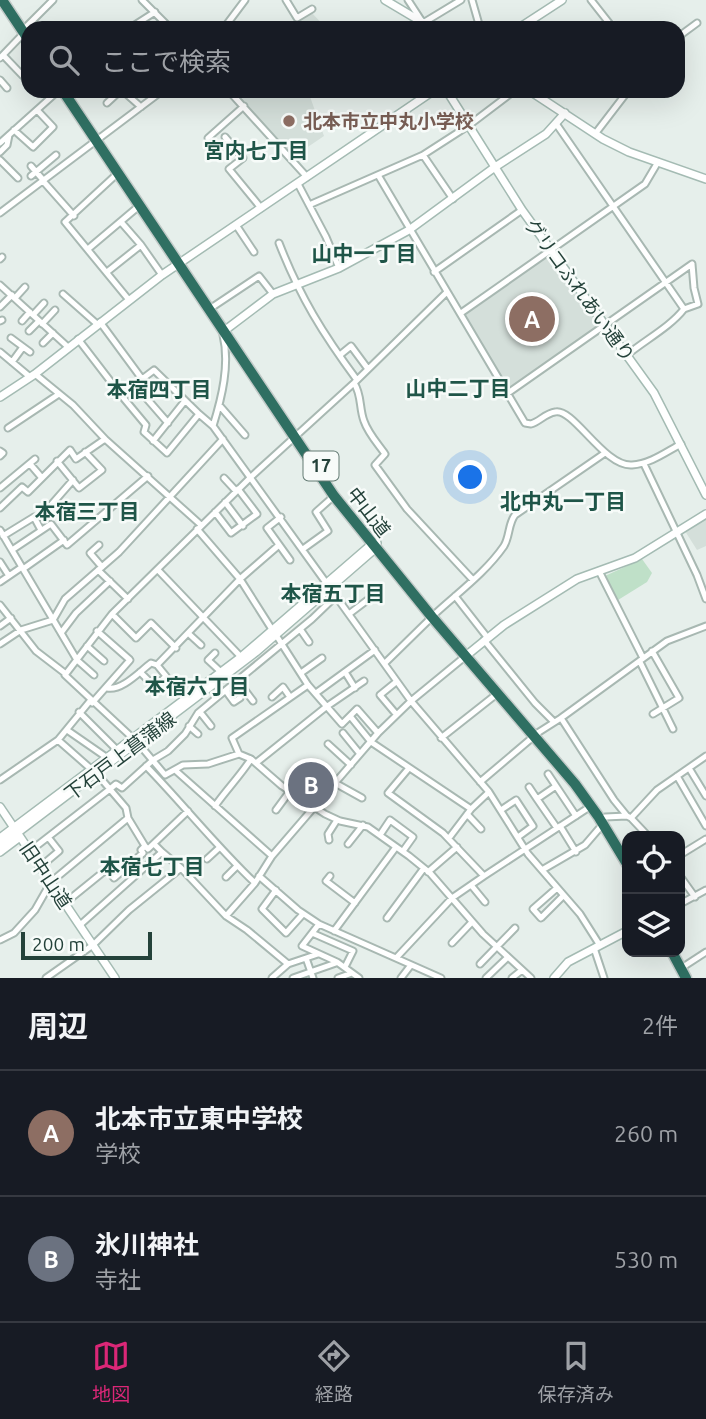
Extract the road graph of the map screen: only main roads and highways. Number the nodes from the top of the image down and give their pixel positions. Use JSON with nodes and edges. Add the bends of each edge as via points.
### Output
{"nodes":[{"id":1,"x":2,"y":0,"type":"edge"},
{"id":2,"x":8,"y":0,"type":"edge"},
{"id":3,"x":385,"y":0,"type":"edge"},
{"id":4,"x":562,"y":0,"type":"edge"},
{"id":5,"x":420,"y":21,"type":"edge"},
{"id":6,"x":530,"y":21,"type":"edge"},
{"id":7,"x":21,"y":22,"type":"edge"},
{"id":8,"x":21,"y":24,"type":"edge"},
{"id":9,"x":68,"y":98,"type":"edge"},
{"id":10,"x":73,"y":98,"type":"edge"},
{"id":11,"x":423,"y":98,"type":"edge"},
{"id":12,"x":451,"y":98,"type":"edge"},
{"id":13,"x":541,"y":98,"type":"edge"},
{"id":14,"x":565,"y":113,"type":"junction"},
{"id":15,"x":98,"y":139,"type":"junction"},
{"id":16,"x":495,"y":167,"type":"junction"},
{"id":17,"x":706,"y":179,"type":"edge"},
{"id":18,"x":181,"y":262,"type":"junction"},
{"id":19,"x":225,"y":328,"type":"junction"},
{"id":20,"x":0,"y":397,"type":"edge"},
{"id":21,"x":297,"y":435,"type":"junction"},
{"id":22,"x":706,"y":495,"type":"edge"},
{"id":23,"x":706,"y":514,"type":"edge"},
{"id":24,"x":375,"y":545,"type":"junction"},
{"id":25,"x":469,"y":653,"type":"junction"},
{"id":26,"x":243,"y":659,"type":"junction"},
{"id":27,"x":536,"y":734,"type":"junction"},
{"id":28,"x":134,"y":741,"type":"junction"},
{"id":29,"x":94,"y":772,"type":"junction"},
{"id":30,"x":0,"y":807,"type":"edge"},
{"id":31,"x":604,"y":820,"type":"junction"},
{"id":32,"x":10,"y":834,"type":"edge"},
{"id":33,"x":0,"y":846,"type":"edge"},
{"id":34,"x":622,"y":847,"type":"edge"},
{"id":35,"x":0,"y":852,"type":"edge"},
{"id":36,"x":622,"y":854,"type":"edge"},
{"id":37,"x":622,"y":934,"type":"edge"},
{"id":38,"x":676,"y":957,"type":"edge"},
{"id":39,"x":681,"y":957,"type":"edge"},
{"id":40,"x":115,"y":978,"type":"edge"},
{"id":41,"x":554,"y":978,"type":"edge"},
{"id":42,"x":686,"y":978,"type":"edge"},
{"id":43,"x":692,"y":978,"type":"edge"}],
"edges":[{"from":1,"to":8,"type":"highway"},
{"from":2,"to":7,"type":"highway"},
{"from":3,"to":5,"type":"main road"},
{"from":4,"to":6,"type":"main road"},
{"from":9,"to":15,"type":"highway","name":"中山道","number":"17"},
{"from":10,"to":15,"type":"highway","name":"中山道","number":"17"},
{"from":11,"to":18,"type":"main road"},
{"from":12,"to":16,"type":"main road","name":"グリコふれあい通り"},
{"from":13,"to":14,"type":"main road"},
{"from":14,"to":16,"type":"main road","via":[[557,125]]},
{"from":14,"to":17,"type":"main road","via":[[629,152]]},
{"from":15,"to":18,"type":"highway","name":"中山道","number":"17"},
{"from":15,"to":18,"type":"highway","name":"中山道","number":"17"},
{"from":16,"to":19,"type":"main road","via":[[409,230],[339,268],[273,294]]},
{"from":16,"to":22,"type":"main road","name":"グリコふれあい通り","via":[[654,393]]},
{"from":18,"to":19,"type":"highway","name":"中山道","number":"17"},
{"from":18,"to":19,"type":"highway","name":"中山道","number":"17"},
{"from":18,"to":20,"type":"main road"},
{"from":19,"to":21,"type":"highway","name":"中山道","number":"17"},
{"from":21,"to":24,"type":"highway","name":"中山道","number":"17"},
{"from":21,"to":24,"type":"highway","name":"中山道","number":"17","via":[[334,496]]},
{"from":23,"to":25,"type":"main road","via":[[635,558],[578,579]]},
{"from":24,"to":25,"type":"highway","name":"中山道","number":"17"},
{"from":24,"to":26,"type":"main road","name":"下石戸上菖蒲線"},
{"from":25,"to":27,"type":"highway","name":"中山道","number":"17"},
{"from":25,"to":27,"type":"highway","name":"中山道","number":"17"},
{"from":26,"to":28,"type":"main road","name":"下石戸上菖蒲線"},
{"from":26,"to":28,"type":"main road","name":"下石戸上菖蒲線"},
{"from":27,"to":31,"type":"highway","name":"中山道","number":"17"},
{"from":27,"to":31,"type":"highway","name":"中山道","number":"17","via":[[590,794]]},
{"from":28,"to":29,"type":"main road","name":"下石戸上菖蒲線"},
{"from":28,"to":29,"type":"main road","name":"下石戸上菖蒲線","via":[[106,757]]},
{"from":29,"to":32,"type":"main road","name":"下石戸上菖蒲線"},
{"from":30,"to":32,"type":"main road","name":"旧中山道"},
{"from":31,"to":34,"type":"highway","name":"中山道","number":"17"},
{"from":31,"to":36,"type":"highway","name":"中山道","number":"17"},
{"from":32,"to":33,"type":"main road"},
{"from":32,"to":35,"type":"main road"},
{"from":32,"to":40,"type":"main road","name":"旧中山道","via":[[30,851]]},
{"from":37,"to":41,"type":"main road","via":[[568,962]]},
{"from":38,"to":42,"type":"highway"},
{"from":39,"to":43,"type":"highway"}]}
